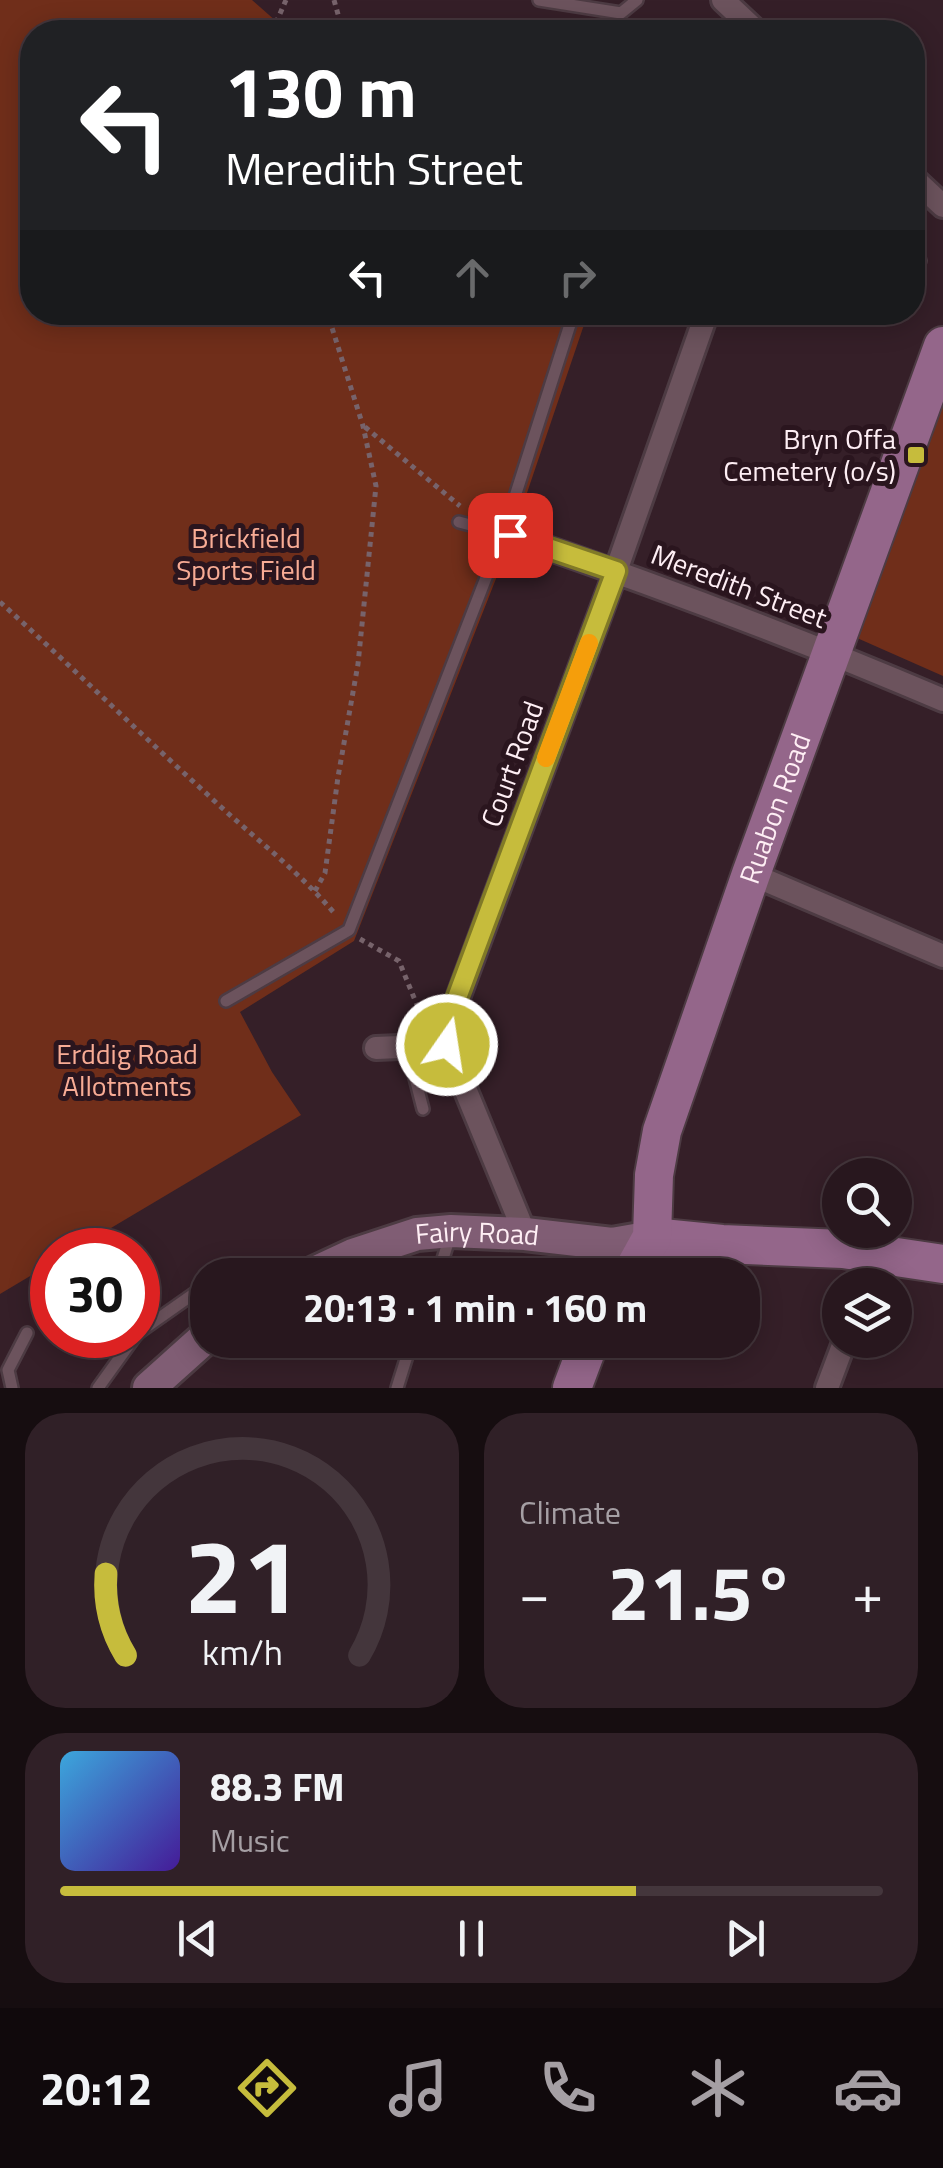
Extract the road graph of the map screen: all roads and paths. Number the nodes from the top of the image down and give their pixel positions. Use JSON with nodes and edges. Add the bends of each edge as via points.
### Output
{"nodes":[{"id":1,"x":538,"y":0,"type":"edge"},
{"id":2,"x":637,"y":0,"type":"edge"},
{"id":3,"x":722,"y":0,"type":"edge"},
{"id":4,"x":744,"y":20,"type":"edge"},
{"id":5,"x":331,"y":325,"type":"edge"},
{"id":6,"x":570,"y":325,"type":"edge"},
{"id":7,"x":701,"y":325,"type":"edge"},
{"id":8,"x":943,"y":346,"type":"edge"},
{"id":9,"x":363,"y":426,"type":"junction"},
{"id":10,"x":459,"y":522,"type":"joint"},
{"id":11,"x":507,"y":534,"type":"junction"},
{"id":12,"x":616,"y":571,"type":"junction"},
{"id":13,"x":0,"y":602,"type":"edge"},
{"id":14,"x":834,"y":653,"type":"junction"},
{"id":15,"x":943,"y":700,"type":"edge"},
{"id":16,"x":751,"y":874,"type":"junction"},
{"id":17,"x":315,"y":891,"type":"junction"},
{"id":18,"x":349,"y":930,"type":"junction"},
{"id":19,"x":943,"y":956,"type":"edge"},
{"id":20,"x":226,"y":1002,"type":"dead end"},
{"id":21,"x":447,"y":1045,"type":"junction"},
{"id":22,"x":407,"y":1047,"type":"junction"},
{"id":23,"x":376,"y":1048,"type":"dead end"},
{"id":24,"x":423,"y":1109,"type":"dead end"},
{"id":25,"x":451,"y":1231,"type":"junction"},
{"id":26,"x":525,"y":1234,"type":"junction"},
{"id":27,"x":652,"y":1237,"type":"junction"},
{"id":28,"x":347,"y":1258,"type":"edge"},
{"id":29,"x":443,"y":1258,"type":"edge"},
{"id":30,"x":640,"y":1258,"type":"edge"},
{"id":31,"x":943,"y":1264,"type":"edge"},
{"id":32,"x":858,"y":1268,"type":"edge"},
{"id":33,"x":895,"y":1268,"type":"edge"},
{"id":34,"x":190,"y":1296,"type":"edge"},
{"id":35,"x":160,"y":1318,"type":"edge"},
{"id":36,"x":27,"y":1333,"type":"dead end"},
{"id":37,"x":190,"y":1351,"type":"edge"},
{"id":38,"x":120,"y":1358,"type":"edge"},
{"id":39,"x":406,"y":1358,"type":"edge"},
{"id":40,"x":583,"y":1358,"type":"edge"},
{"id":41,"x":838,"y":1358,"type":"edge"},
{"id":42,"x":12,"y":1388,"type":"edge"},
{"id":43,"x":98,"y":1388,"type":"edge"},
{"id":44,"x":149,"y":1388,"type":"edge"},
{"id":45,"x":397,"y":1388,"type":"edge"},
{"id":46,"x":572,"y":1388,"type":"edge"},
{"id":47,"x":827,"y":1388,"type":"edge"}],
"edges":[{"from":1,"to":2,"type":"lane","via":[[621,13]]},
{"from":3,"to":4,"type":"street"},
{"from":5,"to":9,"type":"path"},
{"from":6,"to":11,"type":"lane"},
{"from":7,"to":12,"type":"street","name":"Court Road"},
{"from":8,"to":14,"type":"main road","name":"Ruabon Road"},
{"from":9,"to":10,"type":"path","via":[[460,504]]},
{"from":9,"to":17,"type":"path","via":[[376,504],[358,664],[325,873]]},
{"from":10,"to":11,"type":"lane"},
{"from":11,"to":12,"type":"street","name":"Meredith Street"},
{"from":11,"to":18,"type":"lane"},
{"from":12,"to":14,"type":"street","name":"Meredith Street"},
{"from":12,"to":21,"type":"street","name":"Court Road","via":[[448,1022]]},
{"from":13,"to":17,"type":"path"},
{"from":14,"to":15,"type":"street","name":"Meredith Street"},
{"from":14,"to":16,"type":"main road","name":"Ruabon Road"},
{"from":16,"to":19,"type":"street"},
{"from":16,"to":27,"type":"main road","name":"Ruabon Road","via":[[662,1132]]},
{"from":17,"to":18,"type":"path"},
{"from":18,"to":20,"type":"lane"},
{"from":18,"to":21,"type":"path","via":[[399,962],[417,1005]]},
{"from":21,"to":22,"type":"street"},
{"from":21,"to":26,"type":"street"},
{"from":22,"to":23,"type":"street"},
{"from":22,"to":24,"type":"lane"},
{"from":25,"to":26,"type":"main road","name":"Fairy Road"},
{"from":25,"to":28,"type":"main road","name":"Fairy Road","via":[[418,1234]]},
{"from":25,"to":29,"type":"lane"},
{"from":26,"to":27,"type":"main road","name":"Fairy Road","via":[[612,1244]]},
{"from":27,"to":30,"type":"main road","name":"Ruabon Road"},
{"from":27,"to":32,"type":"main road"},
{"from":31,"to":33,"type":"main road"},
{"from":34,"to":35,"type":"lane"},
{"from":36,"to":42,"type":"lane","via":[[8,1370]]},
{"from":37,"to":44,"type":"main road"},
{"from":38,"to":43,"type":"lane"},
{"from":39,"to":45,"type":"lane"},
{"from":40,"to":46,"type":"main road"},
{"from":41,"to":47,"type":"street"}]}
